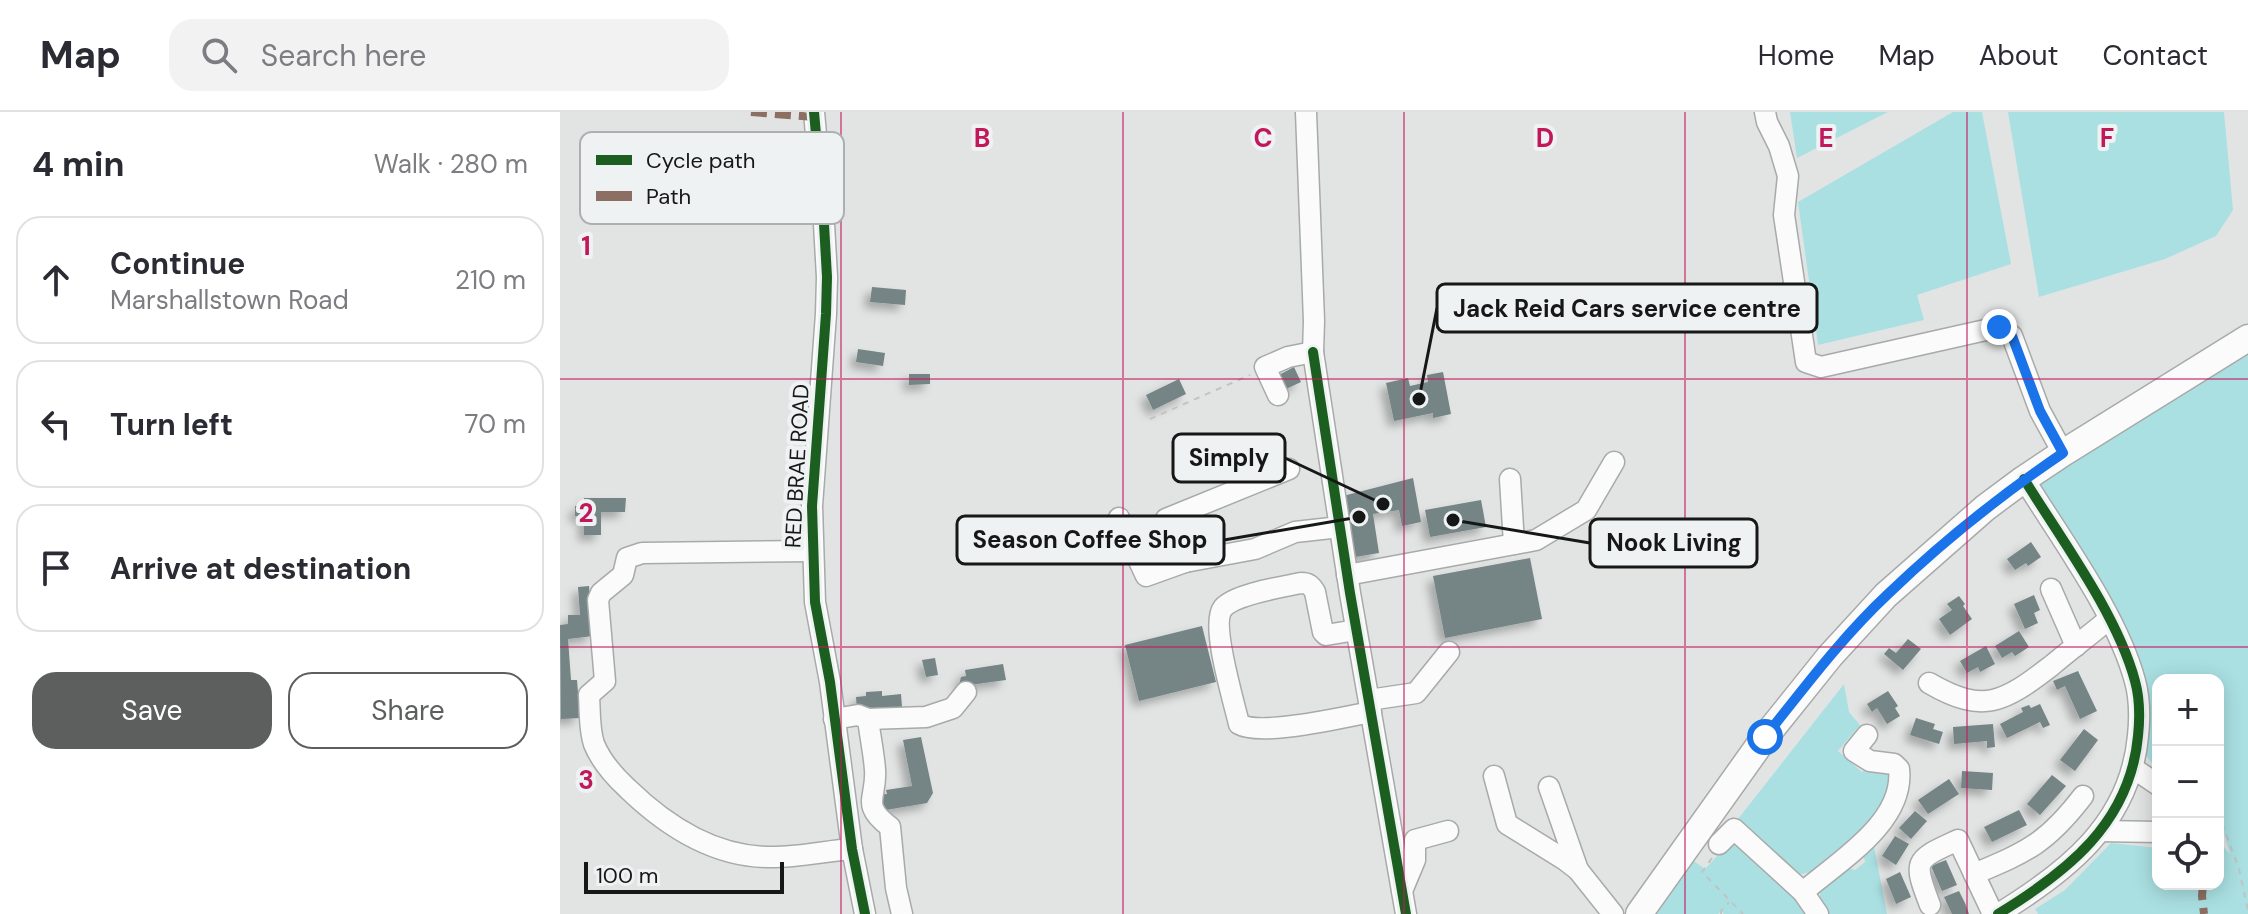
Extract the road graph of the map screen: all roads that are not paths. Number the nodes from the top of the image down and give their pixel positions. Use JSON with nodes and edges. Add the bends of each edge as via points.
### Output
{"nodes":[{"id":1,"x":814,"y":112,"type":"edge"},
{"id":2,"x":1306,"y":112,"type":"edge"},
{"id":3,"x":1765,"y":112,"type":"edge"},
{"id":4,"x":816,"y":132,"type":"edge"},
{"id":5,"x":824,"y":224,"type":"edge"},
{"id":6,"x":2248,"y":338,"type":"edge"},
{"id":7,"x":1313,"y":352,"type":"junction"},
{"id":8,"x":1278,"y":395,"type":"dead end"},
{"id":9,"x":2063,"y":453,"type":"junction"},
{"id":10,"x":1614,"y":462,"type":"dead end"},
{"id":11,"x":1289,"y":469,"type":"dead end"},
{"id":12,"x":1510,"y":479,"type":"dead end"},
{"id":13,"x":2024,"y":479,"type":"junction"},
{"id":14,"x":1119,"y":518,"type":"dead end"},
{"id":15,"x":1340,"y":527,"type":"junction"},
{"id":16,"x":1514,"y":544,"type":"junction"},
{"id":17,"x":812,"y":551,"type":"junction"},
{"id":18,"x":1185,"y":562,"type":"junction"},
{"id":19,"x":1347,"y":575,"type":"junction"},
{"id":20,"x":2061,"y":597,"type":"dead end"},
{"id":21,"x":2109,"y":619,"type":"junction"},
{"id":22,"x":1356,"y":630,"type":"junction"},
{"id":23,"x":2076,"y":646,"type":"junction"},
{"id":24,"x":1449,"y":652,"type":"dead end"},
{"id":25,"x":1929,"y":683,"type":"dead end"},
{"id":26,"x":966,"y":692,"type":"dead end"},
{"id":27,"x":1370,"y":706,"type":"junction"},
{"id":28,"x":834,"y":719,"type":"junction"},
{"id":29,"x":868,"y":719,"type":"junction"},
{"id":30,"x":1867,"y":735,"type":"dead end"},
{"id":31,"x":2133,"y":768,"type":"junction"},
{"id":32,"x":1494,"y":776,"type":"dead end"},
{"id":33,"x":2152,"y":781,"type":"edge"},
{"id":34,"x":1549,"y":787,"type":"dead end"},
{"id":35,"x":2083,"y":796,"type":"dead end"},
{"id":36,"x":1448,"y":831,"type":"dead end"},
{"id":37,"x":2100,"y":831,"type":"junction"},
{"id":38,"x":2152,"y":832,"type":"edge"},
{"id":39,"x":1719,"y":844,"type":"road end"},
{"id":40,"x":852,"y":849,"type":"junction"},
{"id":41,"x":1578,"y":870,"type":"junction"},
{"id":42,"x":1974,"y":874,"type":"junction"},
{"id":43,"x":1402,"y":891,"type":"junction"},
{"id":44,"x":1803,"y":892,"type":"junction"},
{"id":45,"x":1930,"y":905,"type":"dead end"},
{"id":46,"x":865,"y":914,"type":"edge"},
{"id":47,"x":902,"y":914,"type":"edge"},
{"id":48,"x":1406,"y":914,"type":"edge"},
{"id":49,"x":1613,"y":914,"type":"edge"},
{"id":50,"x":1639,"y":914,"type":"edge"},
{"id":51,"x":1818,"y":914,"type":"edge"},
{"id":52,"x":1995,"y":914,"type":"edge"}],
"edges":[{"from":1,"to":4,"type":"street","name":"RED BRAE ROAD"},
{"from":2,"to":7,"type":"street"},
{"from":3,"to":9,"type":"street","via":[[1788,176],[1784,215],[1806,362],[1821,367],[1999,327],[2012,336],[2040,411]]},
{"from":5,"to":17,"type":"street","name":"RED BRAE ROAD","via":[[827,290]]},
{"from":6,"to":9,"type":"main road"},
{"from":7,"to":8,"type":"street","via":[[1265,367]]},
{"from":7,"to":15,"type":"street"},
{"from":9,"to":13,"type":"main road"},
{"from":10,"to":16,"type":"street","via":[[1586,510],[1536,540]]},
{"from":11,"to":18,"type":"street","via":[[1166,519]]},
{"from":12,"to":16,"type":"street"},
{"from":13,"to":21,"type":"street"},
{"from":13,"to":50,"type":"main road","via":[[1898,585],[1830,656],[1765,737]]},
{"from":14,"to":18,"type":"street","via":[[1146,576]]},
{"from":15,"to":18,"type":"street","via":[[1295,532],[1255,549]]},
{"from":15,"to":19,"type":"street"},
{"from":16,"to":19,"type":"street"},
{"from":17,"to":28,"type":"street","name":"RED BRAE ROAD"},
{"from":17,"to":40,"type":"street","via":[[642,553],[627,558],[623,575],[598,600],[605,681],[589,695],[590,726],[604,763],[618,780],[656,816],[709,845],[769,857]]},
{"from":19,"to":22,"type":"street"},
{"from":20,"to":23,"type":"street"},
{"from":21,"to":23,"type":"street"},
{"from":21,"to":31,"type":"street","via":[[2126,654],[2139,704]]},
{"from":22,"to":27,"type":"street"},
{"from":22,"to":27,"type":"street","via":[[1326,635],[1315,592],[1301,583],[1232,601],[1222,608],[1218,627],[1239,724],[1244,727],[1268,728]]},
{"from":23,"to":25,"type":"street","via":[[1998,700],[1961,699]]},
{"from":24,"to":27,"type":"street","via":[[1416,693]]},
{"from":26,"to":29,"type":"street","via":[[953,708],[926,717]]},
{"from":27,"to":43,"type":"street"},
{"from":28,"to":29,"type":"street"},
{"from":28,"to":40,"type":"street","name":"RED BRAE ROAD"},
{"from":29,"to":47,"type":"street","via":[[876,774],[874,813],[890,827]]},
{"from":30,"to":44,"type":"street","via":[[1854,751],[1898,767],[1892,807],[1872,833]]},
{"from":31,"to":33,"type":"street"},
{"from":31,"to":37,"type":"street","via":[[2125,793]]},
{"from":32,"to":41,"type":"street","via":[[1507,824]]},
{"from":34,"to":41,"type":"street"},
{"from":35,"to":42,"type":"street","via":[[2030,849]]},
{"from":36,"to":43,"type":"street","via":[[1415,840],[1415,860]]},
{"from":37,"to":38,"type":"street"},
{"from":37,"to":52,"type":"street","via":[[2038,890]]},
{"from":39,"to":44,"type":"street","via":[[1734,829]]},
{"from":40,"to":46,"type":"street","name":"RED BRAE ROAD"},
{"from":41,"to":49,"type":"street"},
{"from":42,"to":45,"type":"street","via":[[1958,840],[1926,856],[1918,868]]},
{"from":42,"to":52,"type":"street"},
{"from":43,"to":48,"type":"street"},
{"from":44,"to":51,"type":"street"}]}
